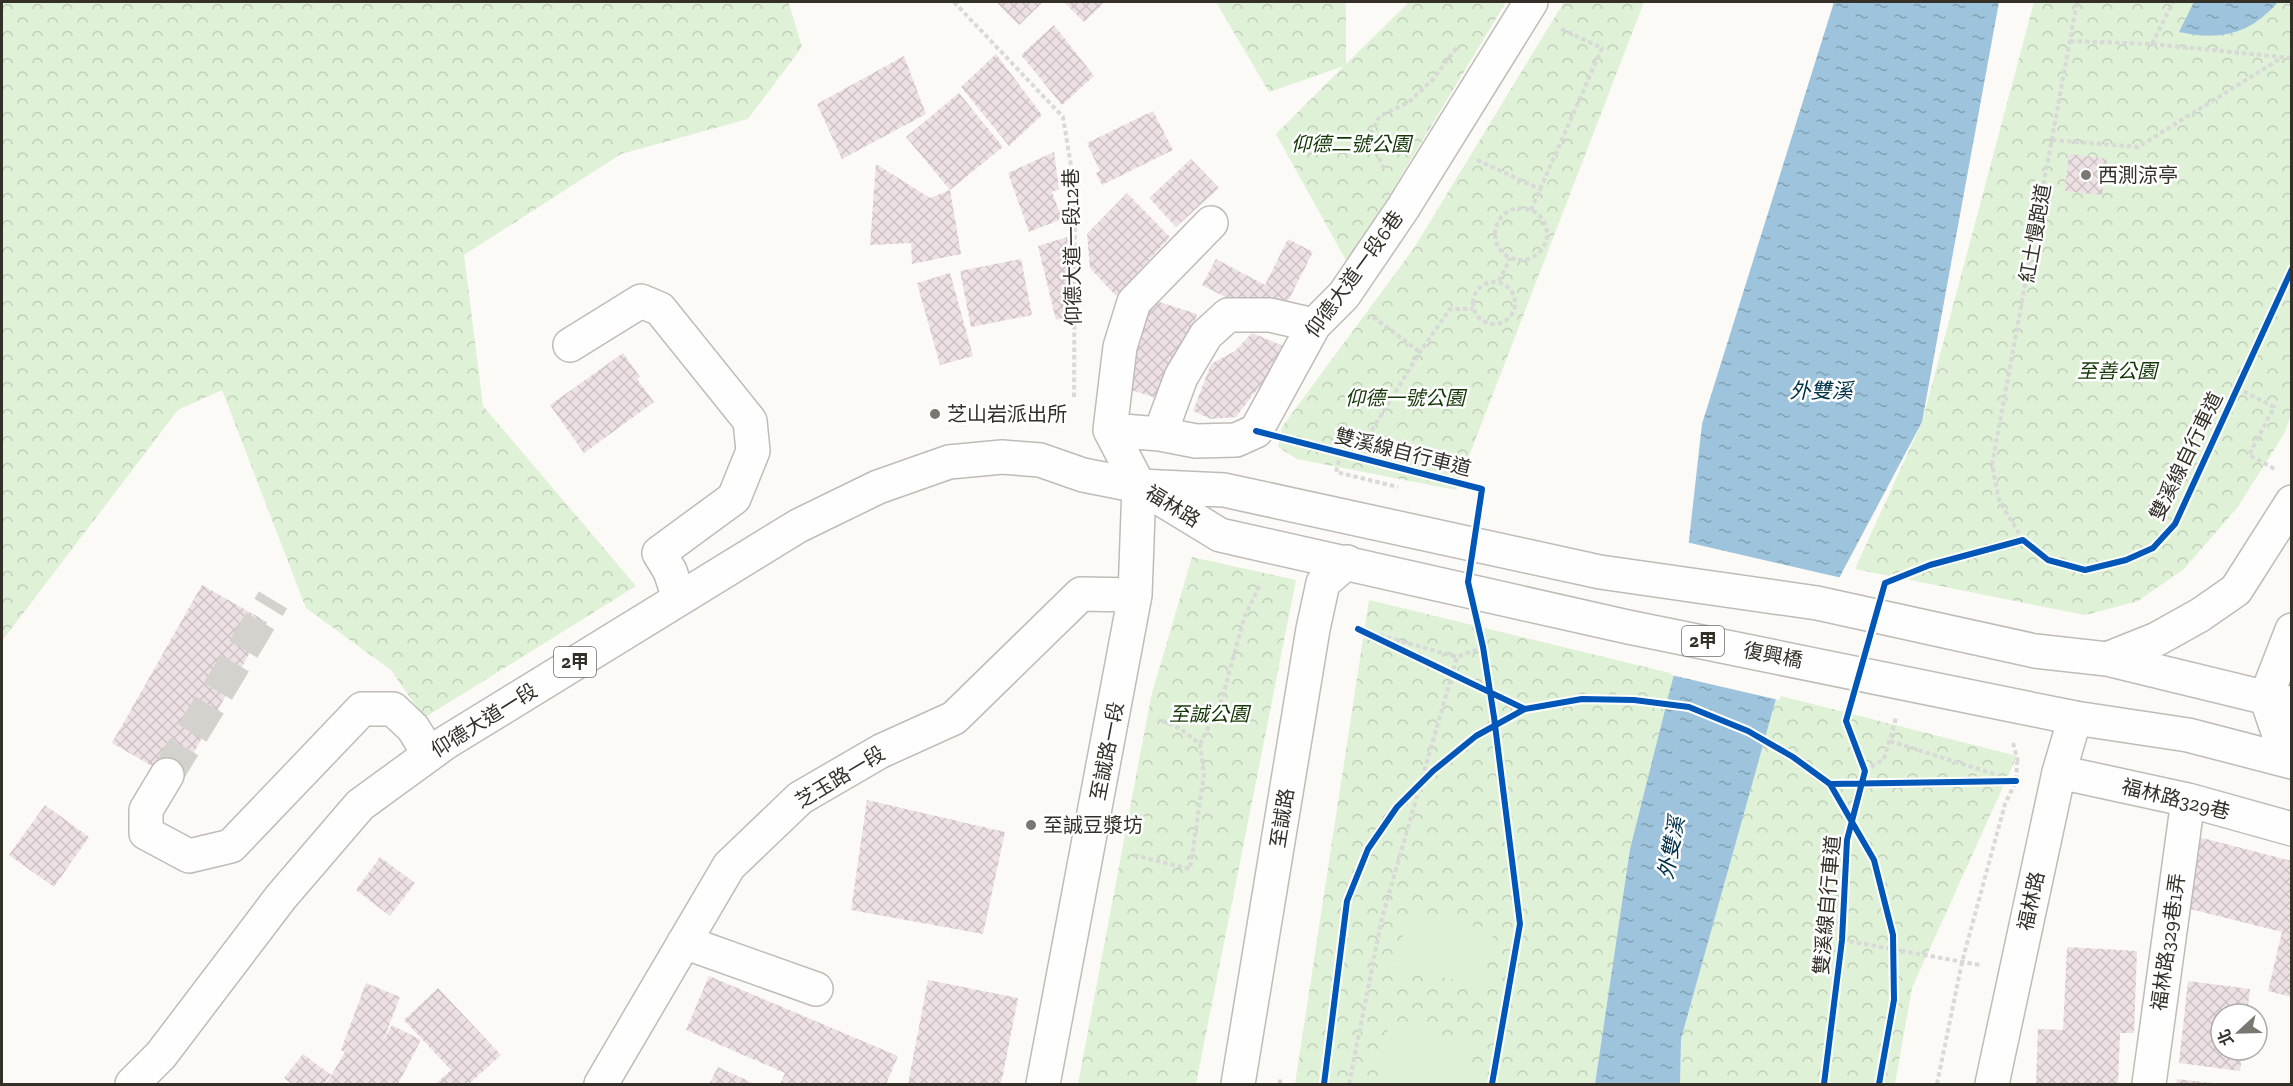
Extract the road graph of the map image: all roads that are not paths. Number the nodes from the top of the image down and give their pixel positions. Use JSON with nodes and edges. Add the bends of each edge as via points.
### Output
{"nodes":[{"id":1,"x":1542,"y":13,"type":"edge"},
{"id":2,"x":1211,"y":224,"type":"dead end"},
{"id":3,"x":1314,"y":325,"type":"junction"},
{"id":4,"x":570,"y":345,"type":"dead end"},
{"id":5,"x":1110,"y":430,"type":"junction"},
{"id":6,"x":1160,"y":434,"type":"junction"},
{"id":7,"x":1139,"y":486,"type":"junction"},
{"id":8,"x":2292,"y":502,"type":"edge"},
{"id":9,"x":1347,"y":562,"type":"junction"},
{"id":10,"x":1382,"y":572,"type":"joint"},
{"id":11,"x":1135,"y":595,"type":"junction"},
{"id":12,"x":679,"y":598,"type":"junction"},
{"id":13,"x":2292,"y":630,"type":"edge"},
{"id":14,"x":2108,"y":659,"type":"junction"},
{"id":15,"x":2279,"y":701,"type":"edge"},
{"id":16,"x":2075,"y":718,"type":"junction"},
{"id":17,"x":429,"y":754,"type":"junction"},
{"id":18,"x":2290,"y":761,"type":"edge"},
{"id":19,"x":2059,"y":772,"type":"junction"},
{"id":20,"x":167,"y":775,"type":"tunnel mouth"},
{"id":21,"x":2188,"y":800,"type":"junction"},
{"id":22,"x":2292,"y":829,"type":"edge"},
{"id":23,"x":684,"y":942,"type":"junction"},
{"id":24,"x":816,"y":989,"type":"dead end"},
{"id":25,"x":132,"y":1084,"type":"edge"},
{"id":26,"x":601,"y":1084,"type":"edge"},
{"id":27,"x":1044,"y":1084,"type":"edge"},
{"id":28,"x":1238,"y":1084,"type":"edge"},
{"id":29,"x":1992,"y":1084,"type":"edge"},
{"id":30,"x":2149,"y":1084,"type":"edge"}],
"edges":[{"from":1,"to":3,"type":"main road","name":"仰德大道一段6巷","via":[[1344,295]]},
{"from":2,"to":5,"type":"main road","via":[[1134,302],[1120,347]]},
{"from":3,"to":6,"type":"main road","name":"仰德大道一段6巷","via":[[1256,431],[1236,440],[1196,441]]},
{"from":3,"to":6,"type":"main road","via":[[1270,315],[1228,315],[1206,335],[1181,376]]},
{"from":4,"to":12,"type":"main road","via":[[641,301],[660,309],[750,421],[753,451],[734,498],[658,553]]},
{"from":5,"to":6,"type":"main road","name":"仰德大道一段6巷"},
{"from":5,"to":7,"type":"main road"},
{"from":7,"to":9,"type":"main road","name":"福林路","number":"2甲","via":[[1220,535]]},
{"from":7,"to":11,"type":"main road","name":"至誠路一段"},
{"from":7,"to":12,"type":"main road","name":"仰德大道一段","number":"2甲","via":[[1083,475],[1040,460],[1002,457],[949,462],[878,487],[798,526]]},
{"from":7,"to":14,"type":"main road","name":"福林路","number":"2甲","via":[[1224,490],[1600,572],[1817,603],[2036,651]]},
{"from":8,"to":14,"type":"main road","via":[[2236,590],[2157,639]]},
{"from":9,"to":10,"type":"main road","name":"福林路","number":"2甲"},
{"from":9,"to":28,"type":"main road","name":"至誠路","via":[[1323,583]]},
{"from":10,"to":16,"type":"main road","name":"復興橋","number":"2甲","via":[[1628,627]]},
{"from":11,"to":23,"type":"main road","name":"芝玉路一段","via":[[1081,594],[954,718],[881,751],[800,798],[729,866]]},
{"from":11,"to":27,"type":"main road","name":"至誠路一段"},
{"from":12,"to":17,"type":"main road","name":"仰德大道一段","number":"2甲"},
{"from":13,"to":15,"type":"main road"},
{"from":14,"to":15,"type":"main road","number":"2甲"},
{"from":15,"to":18,"type":"main road"},
{"from":16,"to":18,"type":"main road","number":"2甲","via":[[2188,735]]},
{"from":16,"to":19,"type":"main road","name":"福林路"},
{"from":17,"to":20,"type":"main road","via":[[413,728],[393,709],[362,709],[231,846],[189,856],[146,833],[146,810]]},
{"from":17,"to":25,"type":"main road","name":"仰德大道一段","number":"2甲","via":[[360,805],[281,897],[161,1055]]},
{"from":19,"to":21,"type":"main road","name":"福林路329巷"},
{"from":19,"to":29,"type":"main road","name":"福林路"},
{"from":21,"to":22,"type":"main road","name":"福林路329巷"},
{"from":21,"to":30,"type":"main road","name":"福林路329巷1弄"},
{"from":23,"to":24,"type":"main road"},
{"from":23,"to":26,"type":"main road","name":"芝玉路一段"}]}
